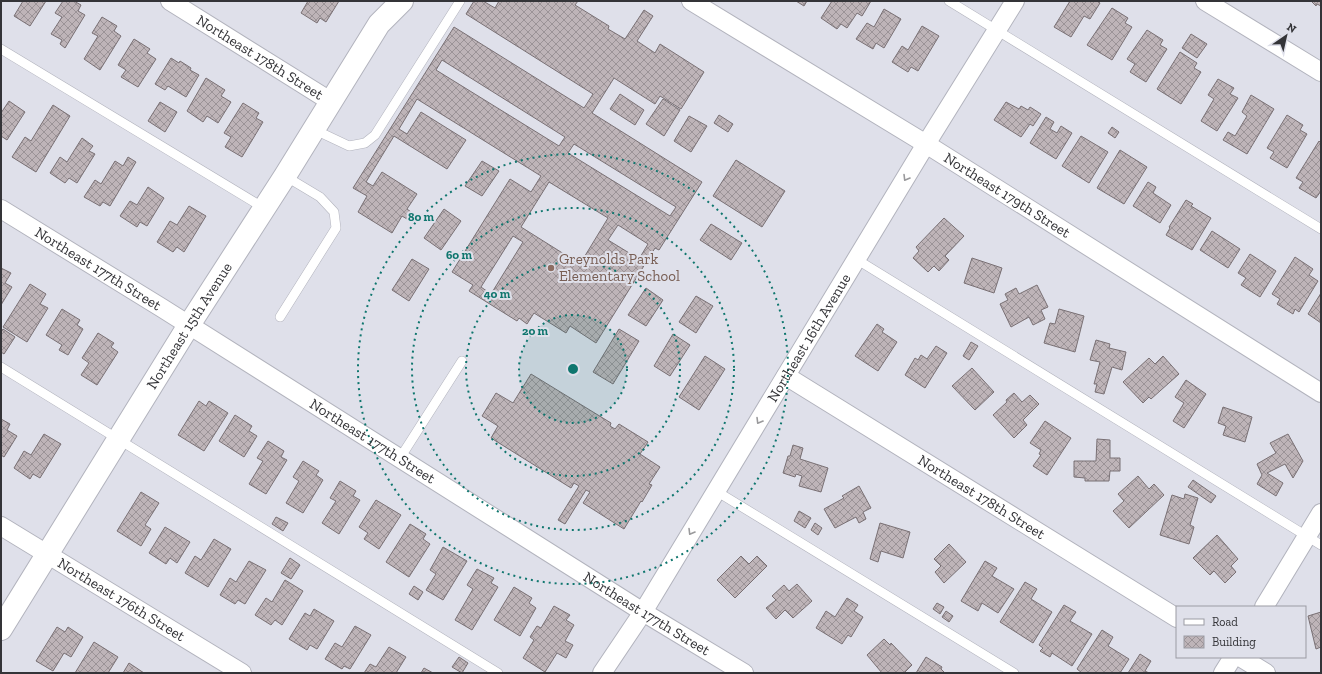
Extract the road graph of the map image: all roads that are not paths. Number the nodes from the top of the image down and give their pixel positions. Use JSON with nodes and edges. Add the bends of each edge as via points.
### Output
{"nodes":[{"id":1,"x":170,"y":1,"type":"edge"},
{"id":2,"x":382,"y":1,"type":"edge"},
{"id":3,"x":402,"y":1,"type":"edge"},
{"id":4,"x":460,"y":1,"type":"edge"},
{"id":5,"x":691,"y":1,"type":"edge"},
{"id":6,"x":949,"y":1,"type":"edge"},
{"id":7,"x":1015,"y":1,"type":"edge"},
{"id":8,"x":1205,"y":1,"type":"edge"},
{"id":9,"x":379,"y":24,"type":"junction"},
{"id":10,"x":996,"y":30,"type":"junction"},
{"id":11,"x":1,"y":49,"type":"edge"},
{"id":12,"x":1321,"y":72,"type":"edge"},
{"id":13,"x":330,"y":100,"type":"junction"},
{"id":14,"x":313,"y":130,"type":"junction"},
{"id":15,"x":926,"y":144,"type":"junction"},
{"id":16,"x":285,"y":176,"type":"junction"},
{"id":17,"x":264,"y":208,"type":"junction"},
{"id":18,"x":1,"y":209,"type":"edge"},
{"id":19,"x":1321,"y":229,"type":"edge"},
{"id":20,"x":856,"y":259,"type":"junction"},
{"id":21,"x":280,"y":317,"type":"dead end"},
{"id":22,"x":189,"y":325,"type":"junction"},
{"id":23,"x":462,"y":361,"type":"dead end"},
{"id":24,"x":1,"y":366,"type":"edge"},
{"id":25,"x":786,"y":376,"type":"junction"},
{"id":26,"x":1321,"y":393,"type":"edge"},
{"id":27,"x":118,"y":440,"type":"junction"},
{"id":28,"x":400,"y":458,"type":"junction"},
{"id":29,"x":716,"y":491,"type":"junction"},
{"id":30,"x":1321,"y":513,"type":"edge"},
{"id":31,"x":1,"y":526,"type":"edge"},
{"id":32,"x":1314,"y":541,"type":"edge"},
{"id":33,"x":47,"y":554,"type":"junction"},
{"id":34,"x":1265,"y":606,"type":"edge"},
{"id":35,"x":643,"y":612,"type":"junction"},
{"id":36,"x":1176,"y":617,"type":"edge"},
{"id":37,"x":1,"y":629,"type":"edge"},
{"id":38,"x":1232,"y":658,"type":"edge"},
{"id":39,"x":1242,"y":658,"type":"edge"},
{"id":40,"x":242,"y":673,"type":"edge"},
{"id":41,"x":498,"y":673,"type":"edge"},
{"id":42,"x":602,"y":673,"type":"edge"},
{"id":43,"x":744,"y":673,"type":"edge"},
{"id":44,"x":1014,"y":673,"type":"edge"},
{"id":45,"x":1223,"y":673,"type":"edge"},
{"id":46,"x":1266,"y":673,"type":"edge"}],
"edges":[{"from":1,"to":13,"type":"street","name":"Northeast 178th Street"},
{"from":2,"to":9,"type":"street","name":"Northeast 15th Avenue"},
{"from":3,"to":9,"type":"street","name":"Northeast 15th Avenue"},
{"from":4,"to":14,"type":"lane","via":[[375,135],[365,143],[349,146]]},
{"from":5,"to":15,"type":"street","name":"Northeast 179th Street"},
{"from":6,"to":10,"type":"lane"},
{"from":7,"to":10,"type":"street","name":"Northeast 16th Avenue"},
{"from":8,"to":12,"type":"street"},
{"from":9,"to":13,"type":"street","name":"Northeast 15th Avenue"},
{"from":10,"to":15,"type":"street","name":"Northeast 16th Avenue"},
{"from":10,"to":19,"type":"lane"},
{"from":11,"to":17,"type":"lane"},
{"from":13,"to":14,"type":"street","name":"Northeast 15th Avenue"},
{"from":14,"to":16,"type":"street","name":"Northeast 15th Avenue"},
{"from":15,"to":20,"type":"street","name":"Northeast 16th Avenue","one_way":true},
{"from":15,"to":26,"type":"street","name":"Northeast 179th Street"},
{"from":16,"to":17,"type":"street","name":"Northeast 15th Avenue"},
{"from":16,"to":21,"type":"lane","via":[[320,197],[334,212],[336,228]]},
{"from":17,"to":22,"type":"street","name":"Northeast 15th Avenue"},
{"from":18,"to":22,"type":"street","name":"Northeast 177th Street"},
{"from":20,"to":25,"type":"street","name":"Northeast 16th Avenue"},
{"from":20,"to":32,"type":"lane"},
{"from":22,"to":27,"type":"street","name":"Northeast 15th Avenue"},
{"from":22,"to":28,"type":"street","name":"Northeast 177th Street"},
{"from":23,"to":28,"type":"lane"},
{"from":24,"to":27,"type":"lane"},
{"from":25,"to":29,"type":"street","name":"Northeast 16th Avenue","one_way":true},
{"from":25,"to":36,"type":"street","name":"Northeast 178th Street"},
{"from":27,"to":33,"type":"street","name":"Northeast 15th Avenue"},
{"from":27,"to":41,"type":"lane"},
{"from":28,"to":35,"type":"street","name":"Northeast 177th Street"},
{"from":29,"to":35,"type":"street","name":"Northeast 16th Avenue","one_way":true},
{"from":29,"to":44,"type":"lane"},
{"from":30,"to":32,"type":"street"},
{"from":31,"to":33,"type":"street","name":"Northeast 176th Street"},
{"from":32,"to":34,"type":"street"},
{"from":33,"to":37,"type":"street","name":"Northeast 15th Avenue"},
{"from":33,"to":40,"type":"street","name":"Northeast 176th Street"},
{"from":35,"to":42,"type":"street","name":"Northeast 16th Avenue"},
{"from":35,"to":43,"type":"street","name":"Northeast 177th Street"},
{"from":38,"to":45,"type":"street"},
{"from":39,"to":46,"type":"street"}]}
